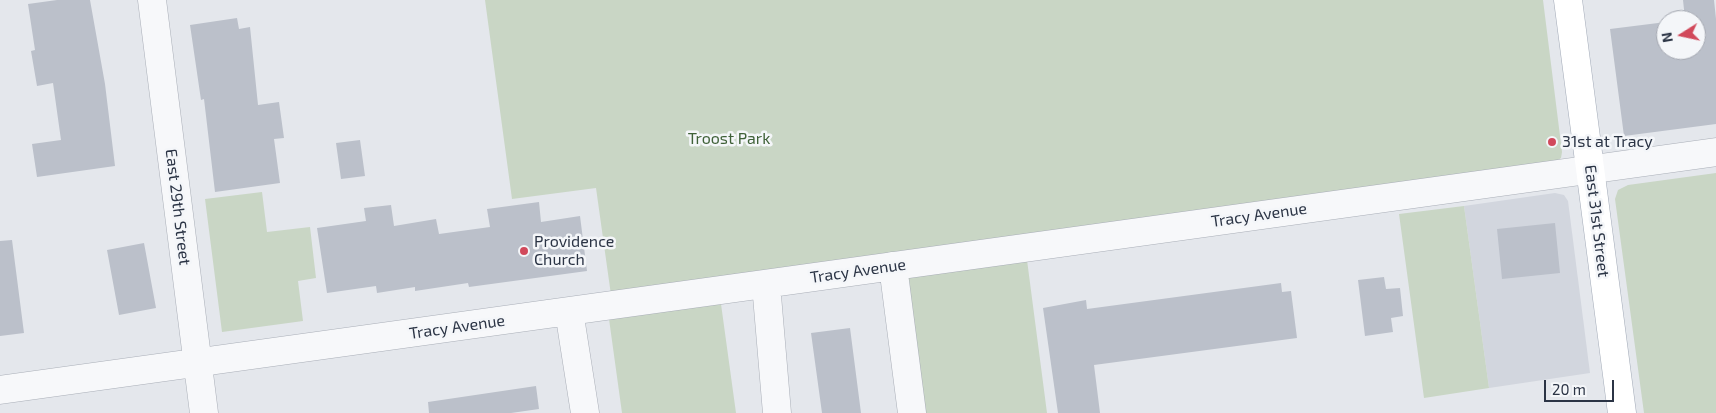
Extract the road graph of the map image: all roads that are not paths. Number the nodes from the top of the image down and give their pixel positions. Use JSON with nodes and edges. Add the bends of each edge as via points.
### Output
{"nodes":[{"id":1,"x":152,"y":0,"type":"edge"},
{"id":2,"x":1568,"y":0,"type":"edge"},
{"id":3,"x":1716,"y":152,"type":"edge"},
{"id":4,"x":1590,"y":170,"type":"junction"},
{"id":5,"x":893,"y":266,"type":"junction"},
{"id":6,"x":766,"y":284,"type":"junction"},
{"id":7,"x":569,"y":311,"type":"junction"},
{"id":8,"x":198,"y":363,"type":"junction"},
{"id":9,"x":0,"y":390,"type":"edge"},
{"id":10,"x":204,"y":413,"type":"edge"},
{"id":11,"x":585,"y":413,"type":"edge"},
{"id":12,"x":778,"y":413,"type":"edge"},
{"id":13,"x":912,"y":413,"type":"edge"},
{"id":14,"x":1622,"y":413,"type":"edge"}],
"edges":[{"from":1,"to":8,"type":"street","name":"East 29th Street"},
{"from":2,"to":4,"type":"main road","name":"East 31st Street"},
{"from":3,"to":4,"type":"street","name":"Tracy Avenue"},
{"from":4,"to":5,"type":"street","name":"Tracy Avenue"},
{"from":4,"to":14,"type":"main road","name":"East 31st Street"},
{"from":5,"to":6,"type":"street","name":"Tracy Avenue"},
{"from":5,"to":13,"type":"street"},
{"from":6,"to":7,"type":"street","name":"Tracy Avenue"},
{"from":6,"to":12,"type":"street"},
{"from":7,"to":8,"type":"street","name":"Tracy Avenue"},
{"from":7,"to":11,"type":"street"},
{"from":8,"to":9,"type":"street","name":"Tracy Avenue"},
{"from":8,"to":10,"type":"street","name":"East 29th Street"}]}
